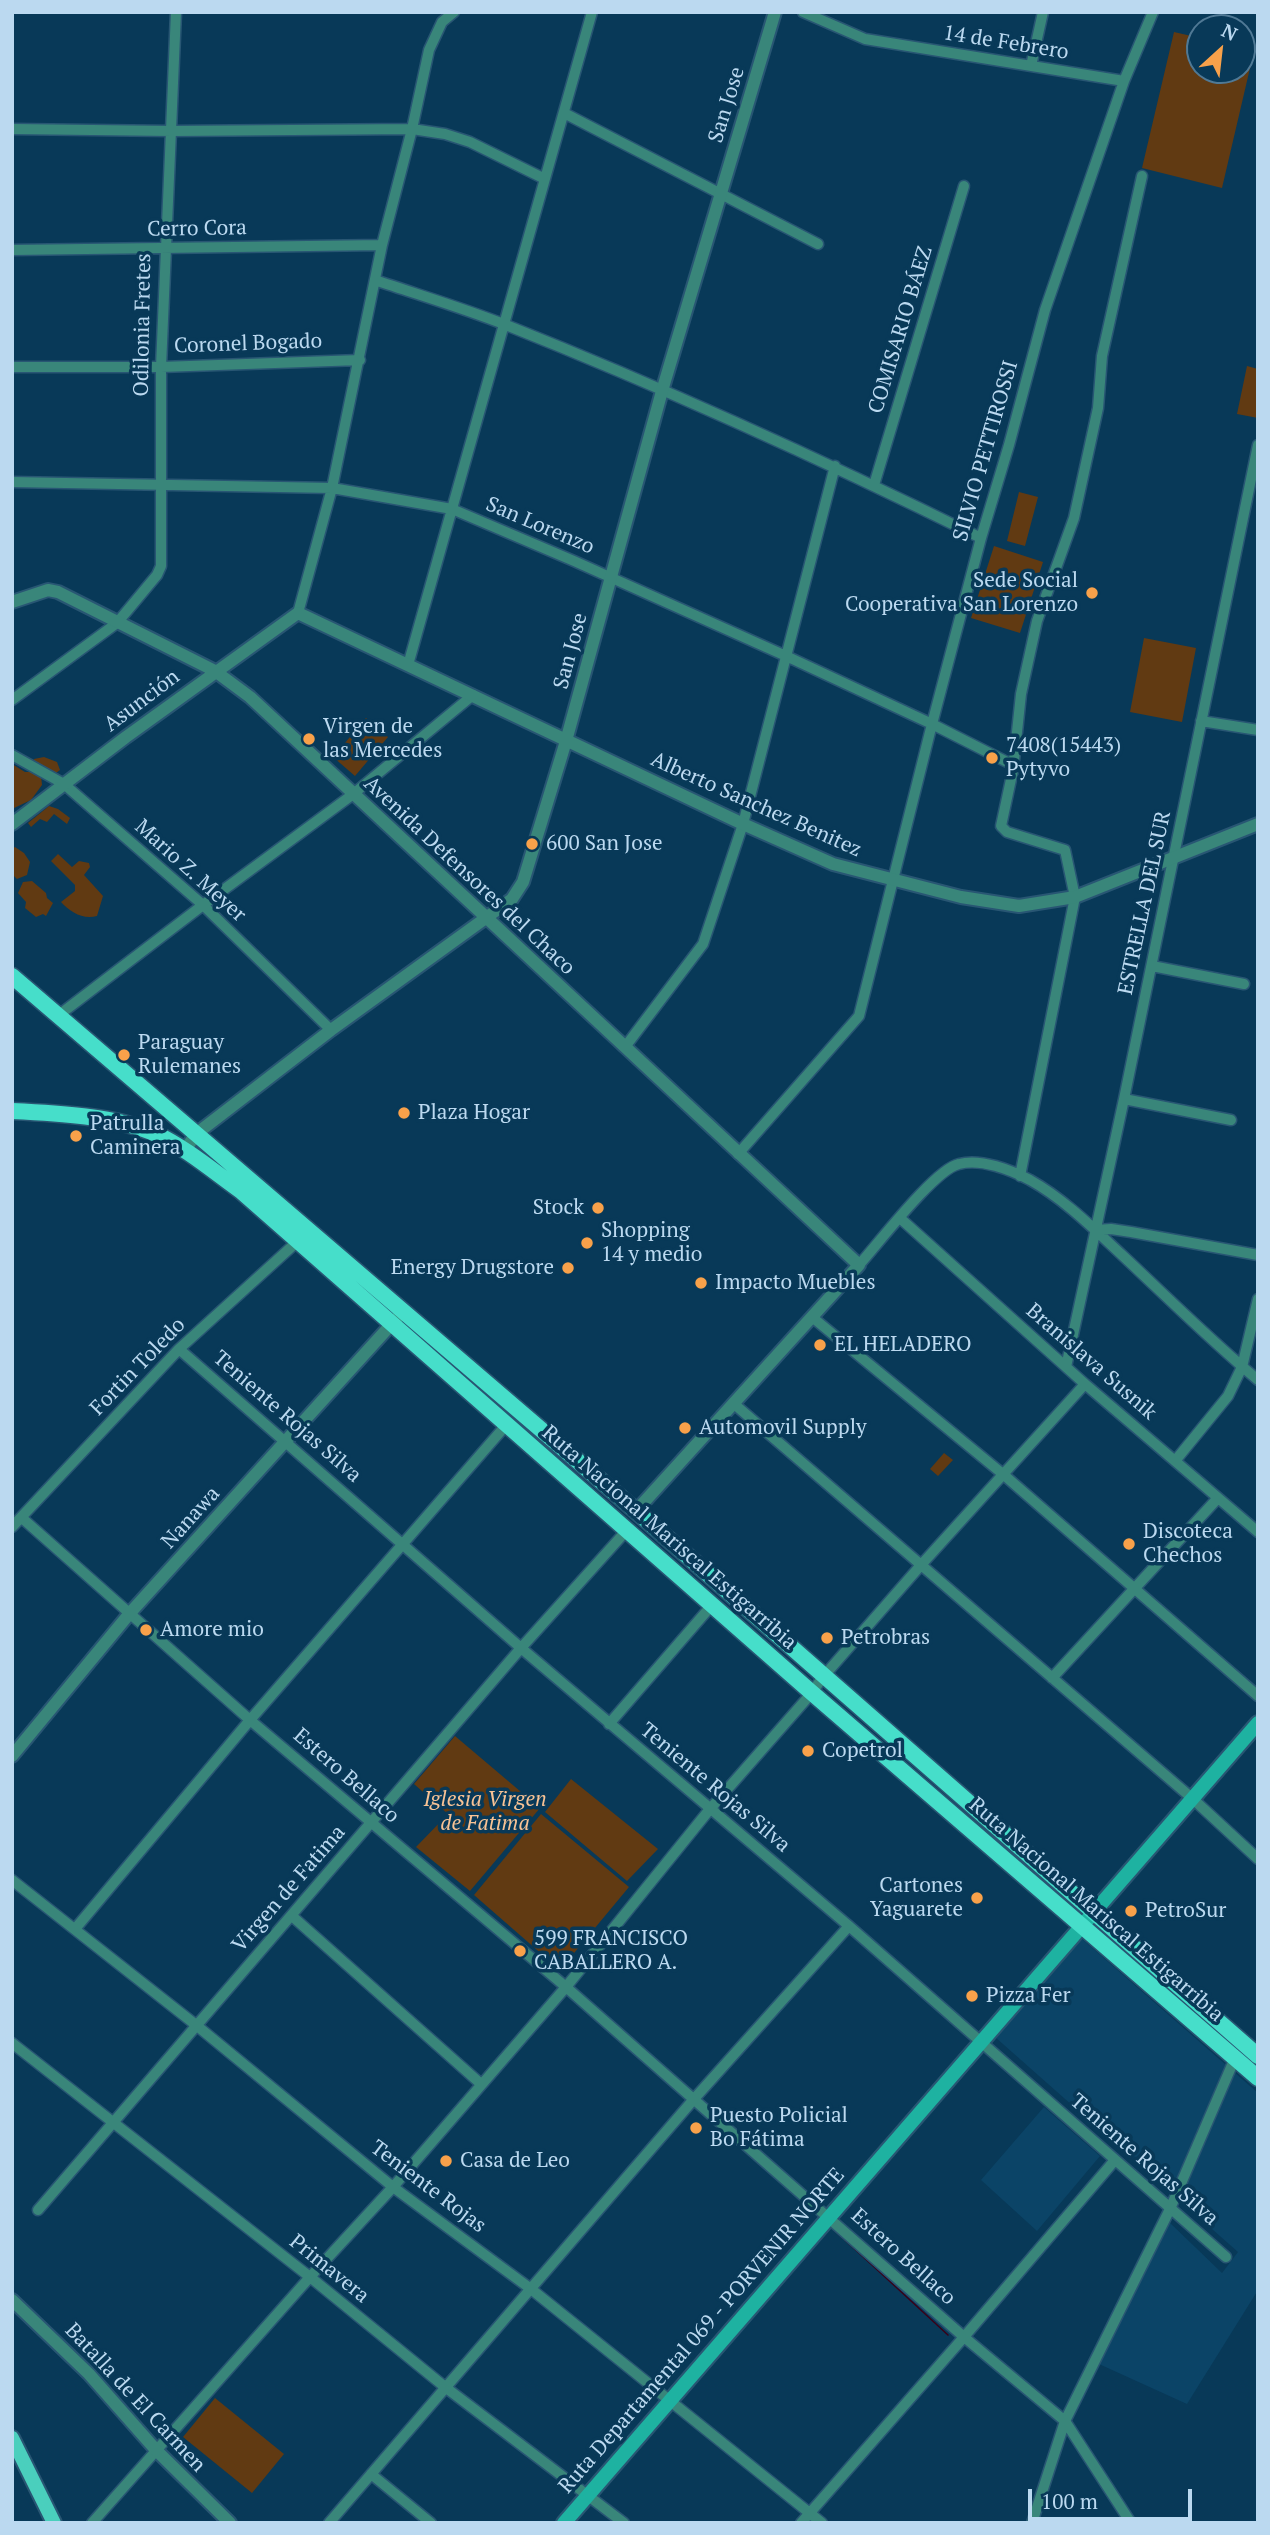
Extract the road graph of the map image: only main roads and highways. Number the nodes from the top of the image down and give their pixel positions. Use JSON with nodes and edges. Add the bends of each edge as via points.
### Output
{"nodes":[{"id":1,"x":12,"y":976,"type":"edge"},
{"id":2,"x":155,"y":1099,"type":"junction"},
{"id":3,"x":12,"y":1111,"type":"edge"},
{"id":4,"x":143,"y":1129,"type":"junction"},
{"id":5,"x":1258,"y":1723,"type":"edge"},
{"id":6,"x":1086,"y":1919,"type":"junction"},
{"id":7,"x":1258,"y":2056,"type":"edge"},
{"id":8,"x":1258,"y":2078,"type":"edge"},
{"id":9,"x":12,"y":2438,"type":"edge"},
{"id":10,"x":54,"y":2523,"type":"edge"},
{"id":11,"x":564,"y":2523,"type":"edge"}],
"edges":[{"from":1,"to":2,"type":"highway","name":"Ruta Nacional Mariscal Estigarribia"},
{"from":2,"to":4,"type":"highway"},
{"from":2,"to":6,"type":"highway","name":"Ruta Nacional Mariscal Estigarribia","via":[[636,1511]]},
{"from":3,"to":4,"type":"highway","name":"Ruta Nacional Mariscal Estigarribia","via":[[101,1119]]},
{"from":4,"to":6,"type":"highway","name":"Ruta Nacional Mariscal Estigarribia","via":[[185,1150],[241,1191],[812,1693]]},
{"from":5,"to":6,"type":"main road","name":"Ruta Departamental 069 - PORVENIR NORTE"},
{"from":6,"to":7,"type":"highway","name":"Ruta Nacional Mariscal Estigarribia"},
{"from":6,"to":8,"type":"highway","name":"Ruta Nacional Mariscal Estigarribia"},
{"from":6,"to":11,"type":"main road","name":"Ruta Departamental 069 - PORVENIR NORTE"},
{"from":9,"to":10,"type":"main road"}]}
